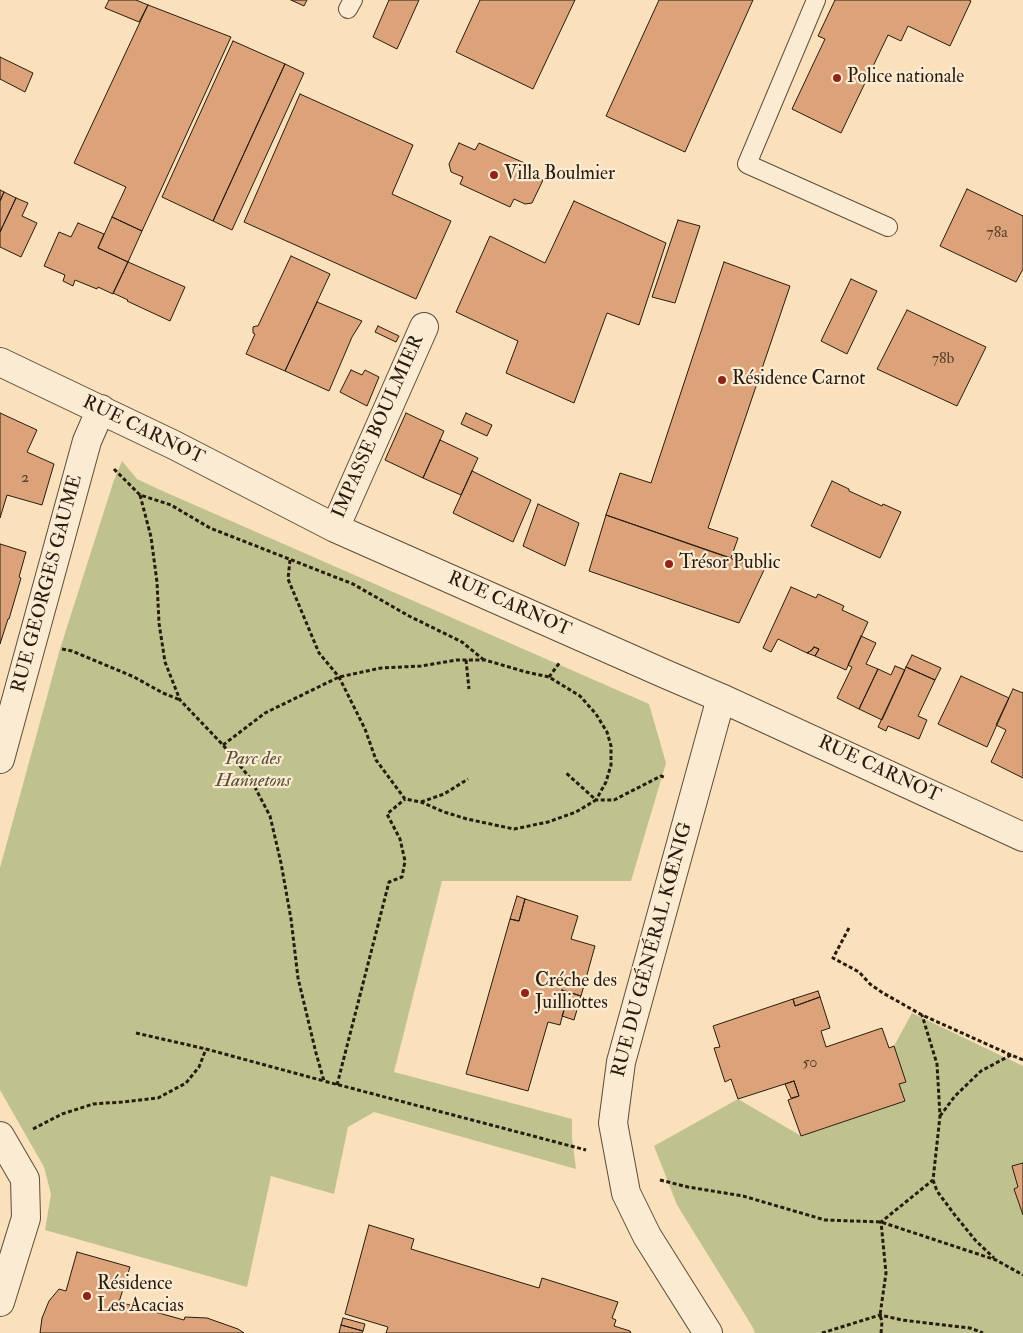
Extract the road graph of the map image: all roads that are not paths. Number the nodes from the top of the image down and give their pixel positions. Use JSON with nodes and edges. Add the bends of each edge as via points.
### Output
{"nodes":[{"id":1,"x":816,"y":0,"type":"edge"},
{"id":2,"x":888,"y":226,"type":"dead end"},
{"id":3,"x":424,"y":327,"type":"dead end"},
{"id":4,"x":0,"y":362,"type":"edge"},
{"id":5,"x":100,"y":409,"type":"junction"},
{"id":6,"x":334,"y":528,"type":"junction"},
{"id":7,"x":722,"y":698,"type":"junction"},
{"id":8,"x":0,"y":759,"type":"edge"},
{"id":9,"x":1023,"y":837,"type":"edge"},
{"id":10,"x":0,"y":1136,"type":"edge"},
{"id":11,"x":0,"y":1302,"type":"edge"},
{"id":12,"x":708,"y":1333,"type":"edge"}],
"edges":[{"from":1,"to":2,"type":"lane","via":[[747,164]]},
{"from":3,"to":6,"type":"street","name":"IMPASSE BOULMIER"},
{"from":4,"to":5,"type":"street","name":"RUE CARNOT"},
{"from":5,"to":6,"type":"street","name":"RUE CARNOT"},
{"from":5,"to":8,"type":"street","name":"RUE GEORGES GAUME","via":[[87,441]]},
{"from":6,"to":7,"type":"street","name":"RUE CARNOT"},
{"from":7,"to":9,"type":"street","name":"RUE CARNOT"},
{"from":7,"to":12,"type":"street","name":"RUE DU GÉNÉRAL KŒNIG","via":[[620,1062],[613,1122],[626,1193],[647,1236]]},
{"from":10,"to":11,"type":"street","via":[[25,1179],[26,1218]]}]}
